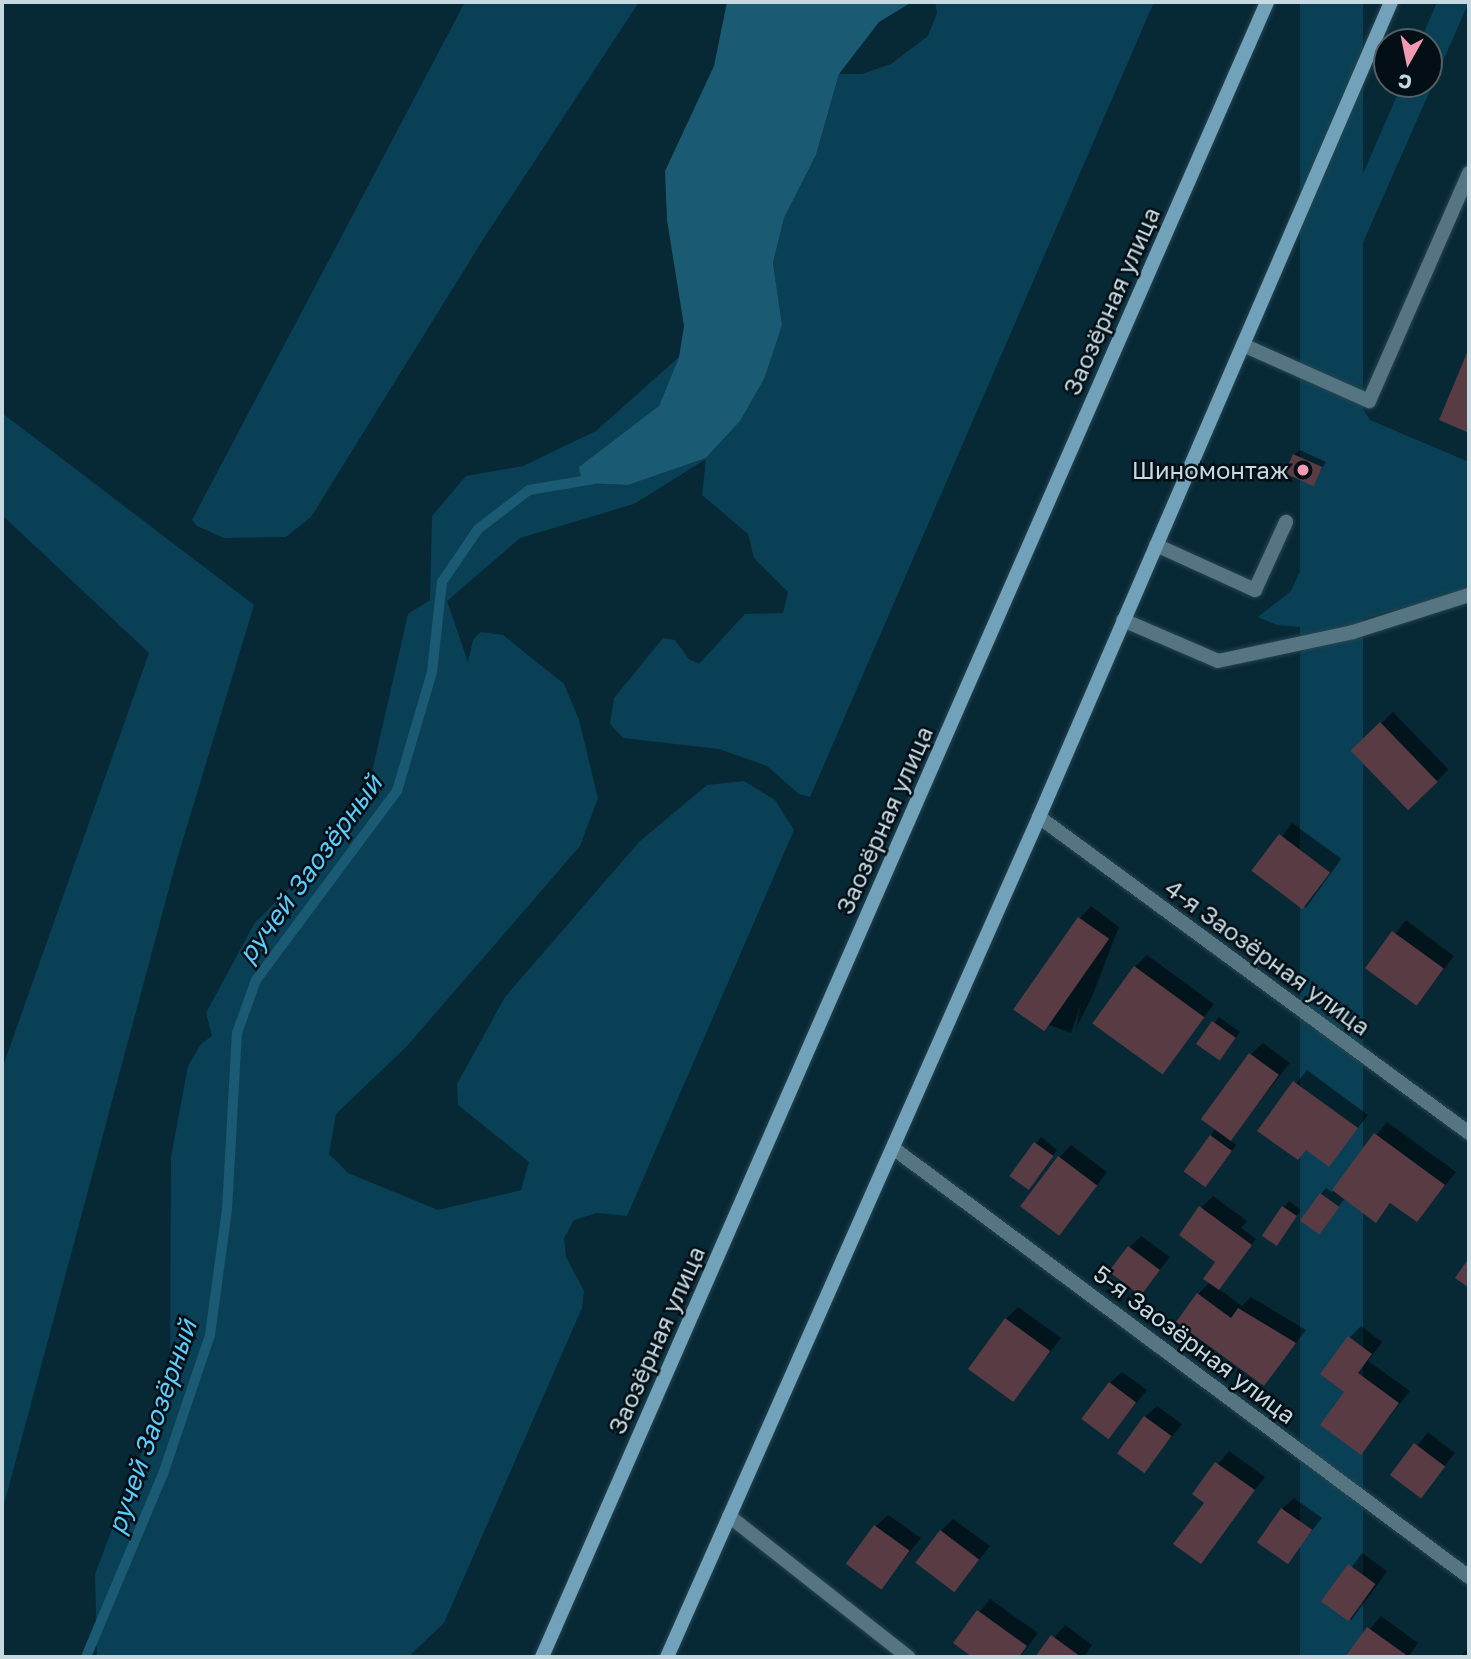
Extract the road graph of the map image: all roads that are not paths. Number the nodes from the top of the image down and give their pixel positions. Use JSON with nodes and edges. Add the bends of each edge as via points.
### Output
{"nodes":[{"id":1,"x":1267,"y":2,"type":"edge"},
{"id":2,"x":1391,"y":2,"type":"edge"},
{"id":3,"x":1469,"y":173,"type":"edge"},
{"id":4,"x":1243,"y":345,"type":"junction"},
{"id":5,"x":1286,"y":522,"type":"dead end"},
{"id":6,"x":1156,"y":545,"type":"junction"},
{"id":7,"x":1469,"y":595,"type":"edge"},
{"id":8,"x":1123,"y":620,"type":"junction"},
{"id":9,"x":1039,"y":817,"type":"junction"},
{"id":10,"x":1469,"y":1133,"type":"edge"},
{"id":11,"x":893,"y":1148,"type":"junction"},
{"id":12,"x":729,"y":1516,"type":"junction"},
{"id":13,"x":1469,"y":1577,"type":"edge"},
{"id":14,"x":542,"y":1657,"type":"edge"},
{"id":15,"x":667,"y":1657,"type":"edge"},
{"id":16,"x":908,"y":1657,"type":"edge"}],
"edges":[{"from":1,"to":14,"type":"main road","name":"Заозёрная улица"},
{"from":2,"to":4,"type":"main road"},
{"from":3,"to":4,"type":"street","via":[[1369,401]]},
{"from":4,"to":6,"type":"main road"},
{"from":5,"to":6,"type":"street","via":[[1255,590]]},
{"from":6,"to":8,"type":"main road"},
{"from":7,"to":8,"type":"street","via":[[1353,632],[1218,661]]},
{"from":8,"to":9,"type":"main road"},
{"from":9,"to":10,"type":"street","name":"4-я Заозёрная улица"},
{"from":9,"to":11,"type":"main road"},
{"from":11,"to":12,"type":"main road"},
{"from":11,"to":13,"type":"street","name":"5-я Заозёрная улица"},
{"from":12,"to":15,"type":"main road"},
{"from":12,"to":16,"type":"street"}]}
